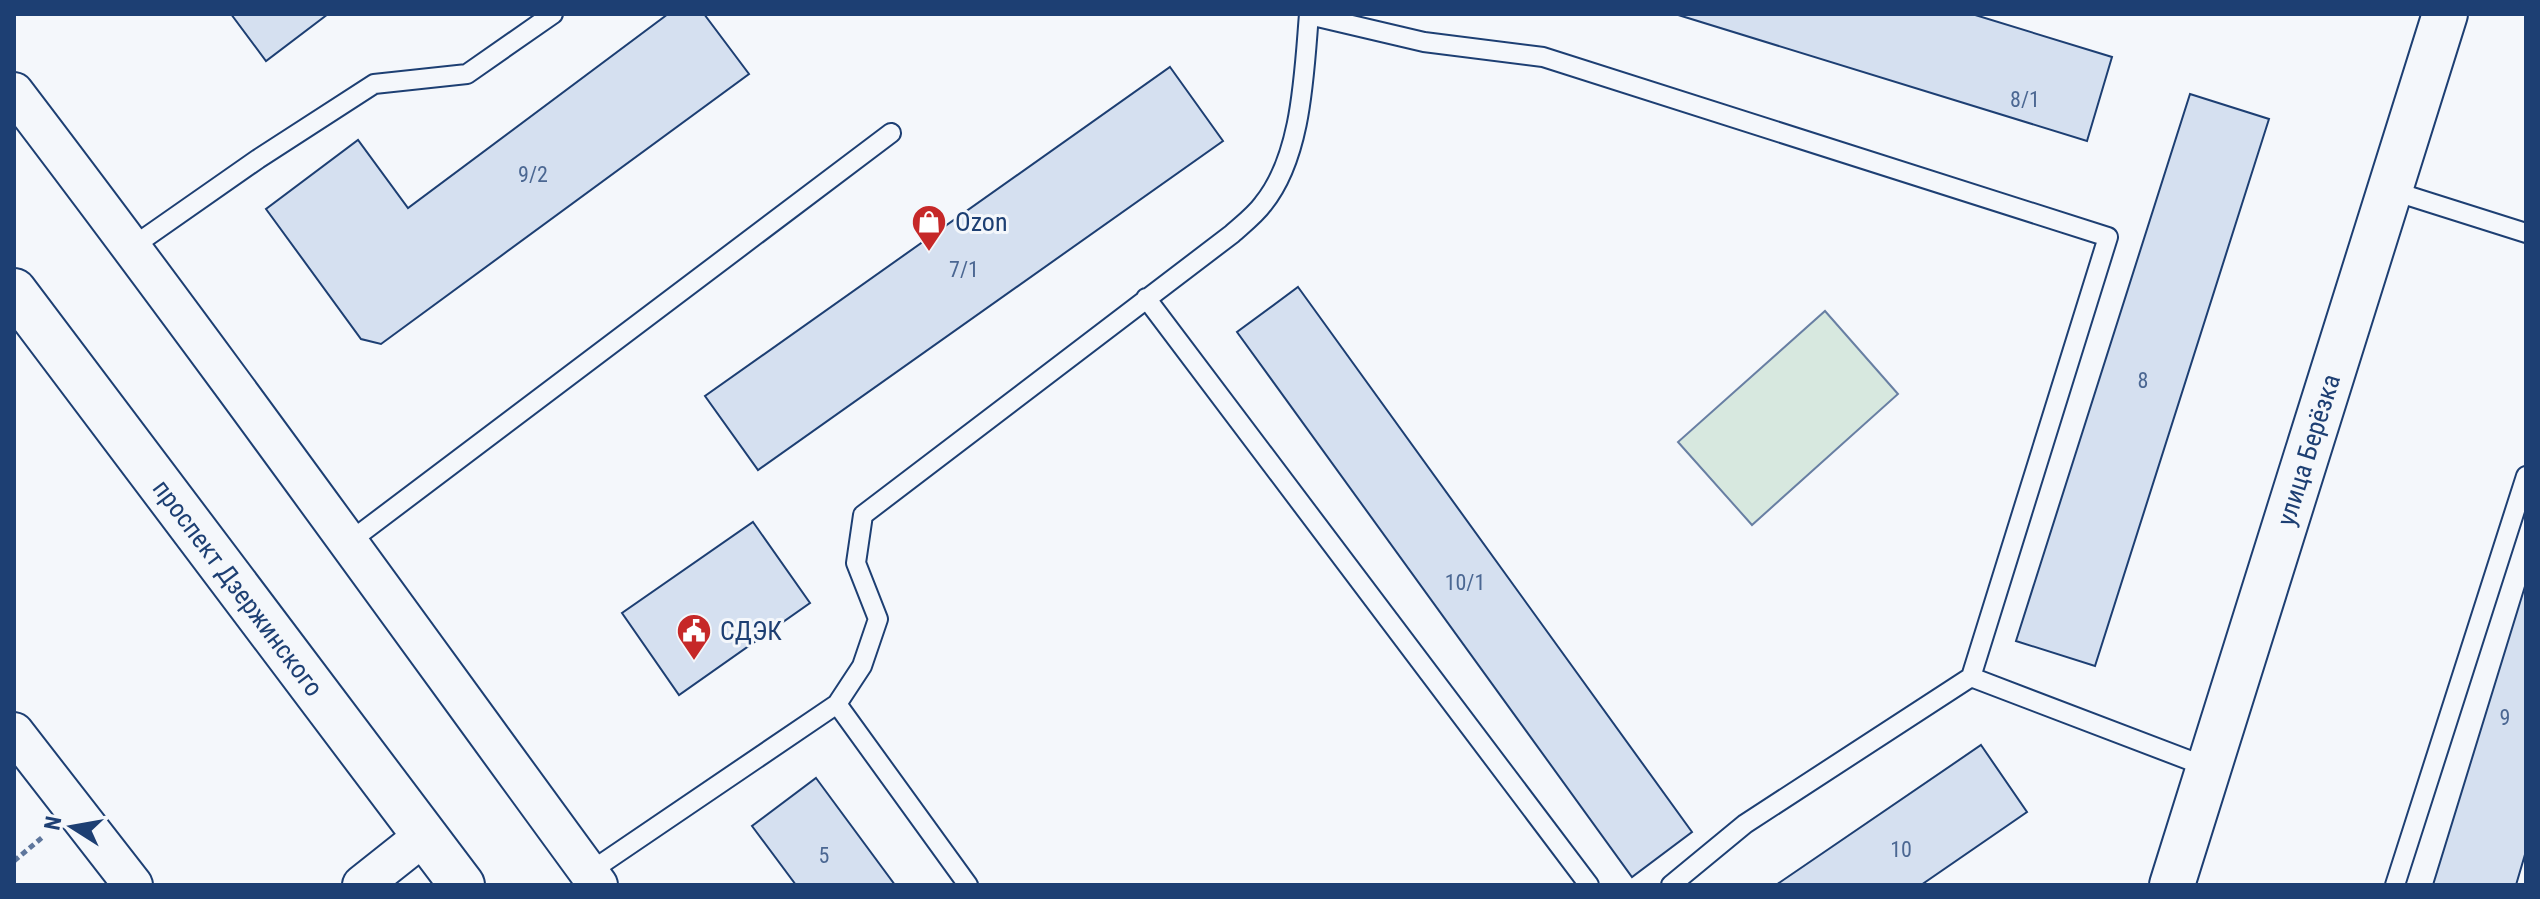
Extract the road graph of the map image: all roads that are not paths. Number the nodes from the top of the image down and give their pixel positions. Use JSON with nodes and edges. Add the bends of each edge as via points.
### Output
{"nodes":[{"id":1,"x":553,"y":14,"type":"edge"},
{"id":2,"x":1309,"y":14,"type":"edge"},
{"id":3,"x":2445,"y":14,"type":"edge"},
{"id":4,"x":14,"y":92,"type":"edge"},
{"id":5,"x":891,"y":133,"type":"dead end"},
{"id":6,"x":2390,"y":190,"type":"junction"},
{"id":7,"x":2526,"y":233,"type":"edge"},
{"id":8,"x":132,"y":247,"type":"junction"},
{"id":9,"x":14,"y":291,"type":"edge"},
{"id":10,"x":1146,"y":298,"type":"junction"},
{"id":11,"x":2526,"y":476,"type":"edge"},
{"id":12,"x":349,"y":542,"type":"junction"},
{"id":13,"x":1971,"y":677,"type":"junction"},
{"id":14,"x":837,"y":704,"type":"junction"},
{"id":15,"x":14,"y":732,"type":"edge"},
{"id":16,"x":2207,"y":767,"type":"junction"},
{"id":17,"x":425,"y":835,"type":"junction"},
{"id":18,"x":593,"y":879,"type":"edge"},
{"id":19,"x":133,"y":885,"type":"edge"},
{"id":20,"x":362,"y":885,"type":"edge"},
{"id":21,"x":462,"y":885,"type":"edge"},
{"id":22,"x":968,"y":885,"type":"edge"},
{"id":23,"x":1589,"y":885,"type":"edge"},
{"id":24,"x":1671,"y":885,"type":"edge"},
{"id":25,"x":2172,"y":885,"type":"edge"},
{"id":26,"x":2395,"y":885,"type":"edge"}],
"edges":[{"from":1,"to":8,"type":"lane","via":[[467,74],[374,84]]},
{"from":2,"to":10,"type":"lane","via":[[1289,160],[1264,204]]},
{"from":2,"to":13,"type":"lane","via":[[1424,42],[1543,57],[2108,237]]},
{"from":3,"to":6,"type":"main road","name":"улица Берёзка"},
{"from":4,"to":8,"type":"street"},
{"from":5,"to":12,"type":"lane"},
{"from":6,"to":7,"type":"lane"},
{"from":6,"to":16,"type":"main road","name":"улица Берёзка"},
{"from":8,"to":12,"type":"street"},
{"from":9,"to":17,"type":"main road","name":"проспект Дзержинского"},
{"from":10,"to":14,"type":"lane","via":[[863,515],[856,563],[878,619],[862,666]]},
{"from":10,"to":23,"type":"lane"},
{"from":11,"to":26,"type":"lane"},
{"from":12,"to":18,"type":"street"},
{"from":13,"to":16,"type":"lane"},
{"from":13,"to":24,"type":"lane","via":[[1745,824]]},
{"from":14,"to":18,"type":"lane"},
{"from":14,"to":22,"type":"lane"},
{"from":15,"to":19,"type":"street"},
{"from":16,"to":25,"type":"main road","name":"улица Берёзка"},
{"from":17,"to":20,"type":"street"},
{"from":17,"to":21,"type":"main road","name":"проспект Дзержинского"}]}
